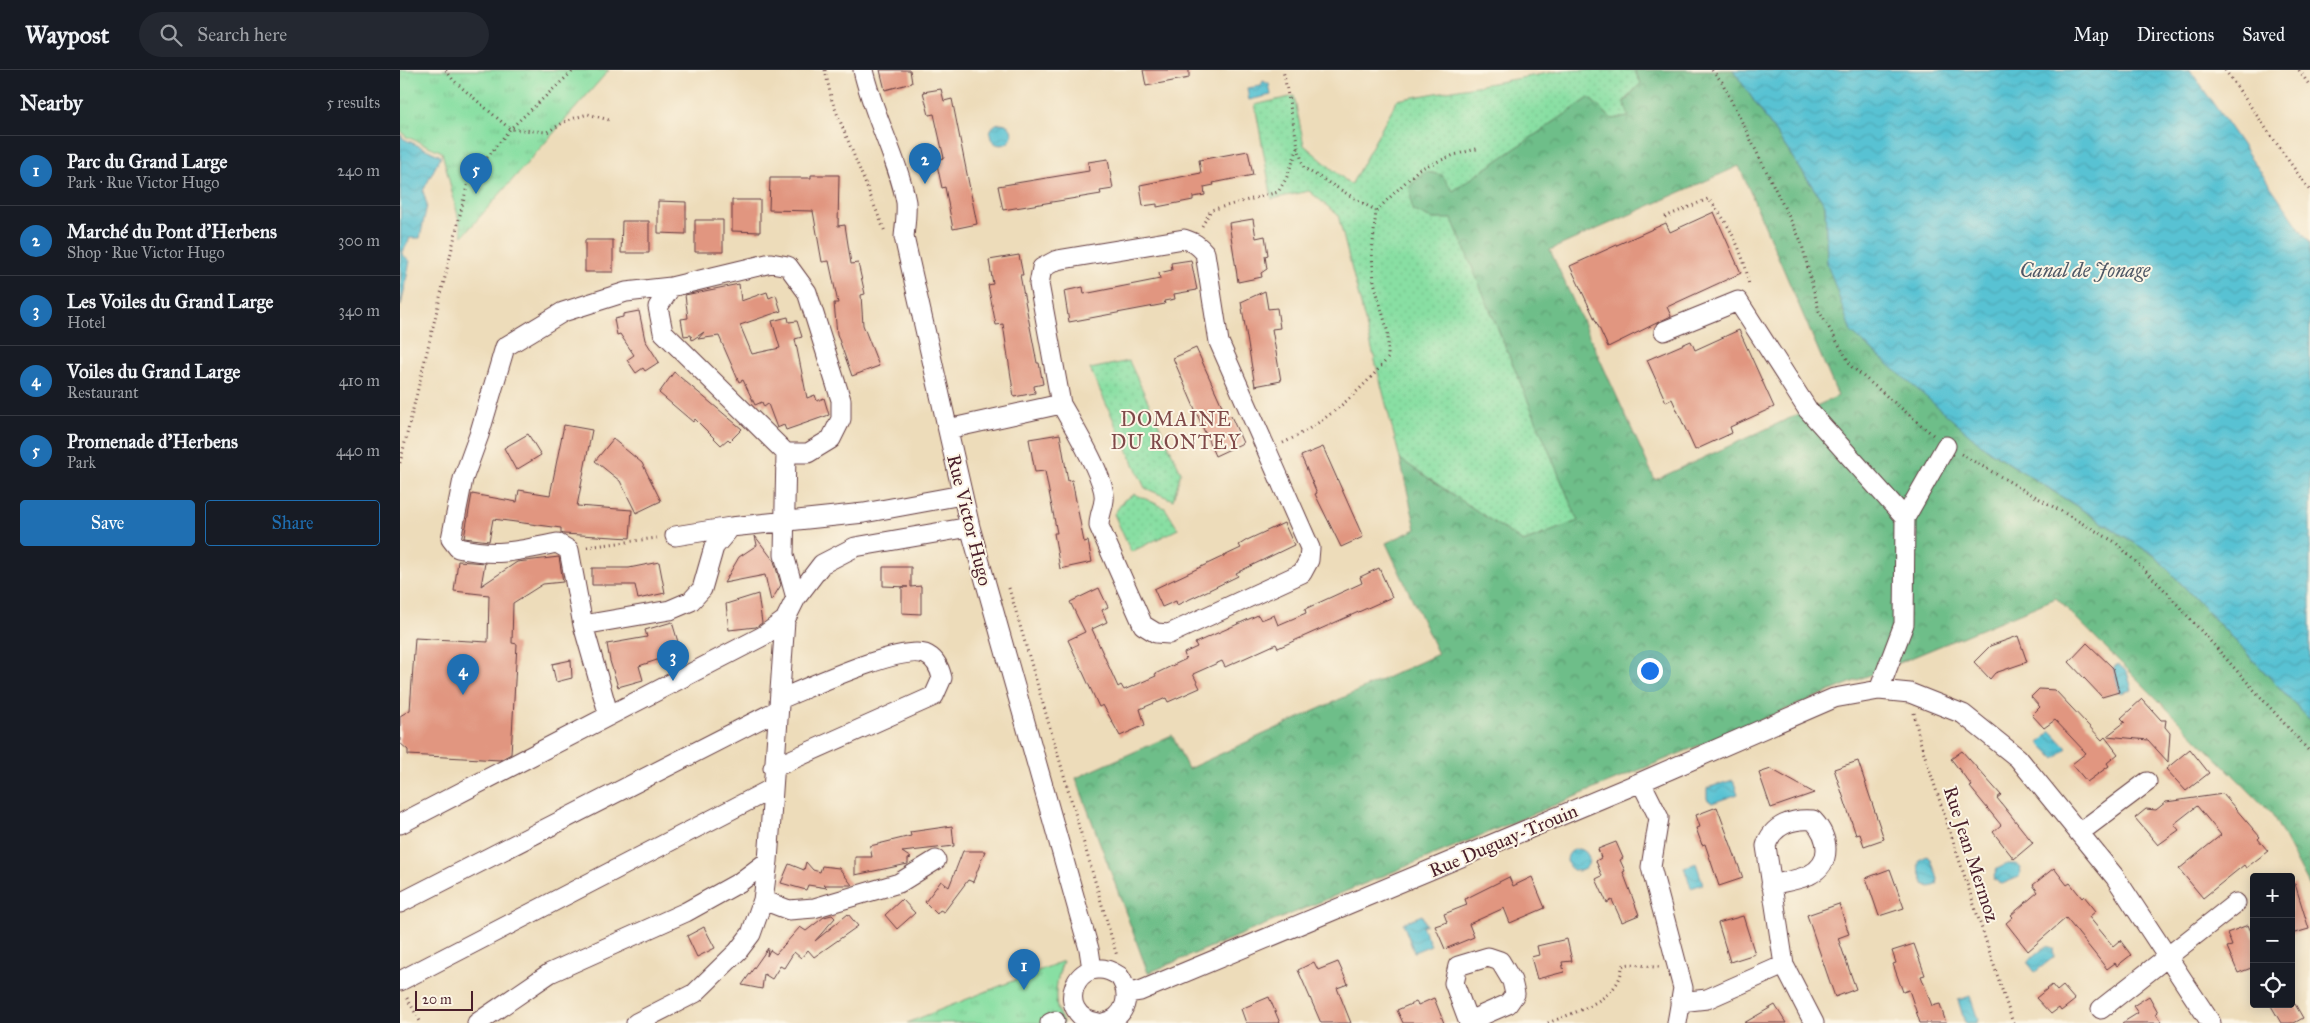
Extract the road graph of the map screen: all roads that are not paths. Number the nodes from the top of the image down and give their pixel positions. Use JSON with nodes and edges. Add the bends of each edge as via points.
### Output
{"nodes":[{"id":1,"x":863,"y":70,"type":"edge"},
{"id":2,"x":671,"y":287,"type":"junction"},
{"id":3,"x":1664,"y":331,"type":"dead end"},
{"id":4,"x":1061,"y":404,"type":"junction"},
{"id":5,"x":948,"y":429,"type":"junction"},
{"id":6,"x":1946,"y":446,"type":"road end"},
{"id":7,"x":786,"y":453,"type":"junction"},
{"id":8,"x":962,"y":495,"type":"junction"},
{"id":9,"x":1905,"y":518,"type":"junction"},
{"id":10,"x":783,"y":521,"type":"junction"},
{"id":11,"x":731,"y":527,"type":"junction"},
{"id":12,"x":970,"y":527,"type":"junction"},
{"id":13,"x":675,"y":536,"type":"road end"},
{"id":14,"x":796,"y":598,"type":"junction"},
{"id":15,"x":785,"y":620,"type":"junction"},
{"id":16,"x":583,"y":625,"type":"junction"},
{"id":17,"x":1879,"y":690,"type":"junction"},
{"id":18,"x":779,"y":705,"type":"junction"},
{"id":19,"x":610,"y":716,"type":"junction"},
{"id":20,"x":773,"y":768,"type":"junction"},
{"id":21,"x":1641,"y":782,"type":"junction"},
{"id":22,"x":2147,"y":782,"type":"dead end"},
{"id":23,"x":771,"y":789,"type":"junction"},
{"id":24,"x":400,"y":824,"type":"edge"},
{"id":25,"x":2079,"y":832,"type":"junction"},
{"id":26,"x":936,"y":860,"type":"dead end"},
{"id":27,"x":768,"y":861,"type":"junction"},
{"id":28,"x":1771,"y":885,"type":"dead end"},
{"id":29,"x":763,"y":900,"type":"junction"},
{"id":30,"x":400,"y":903,"type":"edge"},
{"id":31,"x":2236,"y":903,"type":"dead end"},
{"id":32,"x":2168,"y":956,"type":"junction"},
{"id":33,"x":1784,"y":965,"type":"junction"},
{"id":34,"x":1092,"y":970,"type":"junction"},
{"id":35,"x":402,"y":987,"type":"edge"},
{"id":36,"x":1127,"y":993,"type":"junction"},
{"id":37,"x":1680,"y":1002,"type":"junction"},
{"id":38,"x":2101,"y":1009,"type":"dead end"},
{"id":39,"x":477,"y":1023,"type":"edge"},
{"id":40,"x":636,"y":1023,"type":"edge"},
{"id":41,"x":1105,"y":1023,"type":"edge"},
{"id":42,"x":1677,"y":1023,"type":"edge"},
{"id":43,"x":1814,"y":1023,"type":"edge"},
{"id":44,"x":2211,"y":1023,"type":"edge"}],
"edges":[{"from":1,"to":5,"type":"street","name":"Rue Victor Hugo","via":[[869,99],[901,182],[906,204],[904,237]]},
{"from":2,"to":7,"type":"street","via":[[658,307],[663,332]]},
{"from":2,"to":7,"type":"street","via":[[771,263],[788,266],[807,292],[841,400],[841,419],[831,439],[808,453]]},
{"from":2,"to":16,"type":"street","via":[[626,292],[562,312],[505,347],[462,480],[451,538],[458,548],[502,554],[556,543],[569,550]]},
{"from":3,"to":9,"type":"street","via":[[1738,301],[1808,410]]},
{"from":4,"to":4,"type":"street","via":[[1039,284],[1042,268],[1057,260],[1184,239],[1193,242],[1205,253],[1219,342],[1310,548],[1309,560],[1302,573],[1169,634],[1156,633],[1143,625],[1098,526],[1098,513],[1104,500],[1102,482]]},
{"from":4,"to":5,"type":"street"},
{"from":5,"to":8,"type":"street","name":"Rue Victor Hugo"},
{"from":6,"to":9,"type":"street"},
{"from":7,"to":10,"type":"street"},
{"from":8,"to":10,"type":"street","via":[[864,513]]},
{"from":8,"to":12,"type":"street","name":"Rue Victor Hugo"},
{"from":9,"to":17,"type":"street","via":[[1904,624]]},
{"from":10,"to":11,"type":"street"},
{"from":10,"to":14,"type":"street","via":[[784,555]]},
{"from":11,"to":13,"type":"street"},
{"from":11,"to":16,"type":"street","via":[[714,548],[702,589],[691,601],[670,610]]},
{"from":12,"to":14,"type":"street","via":[[855,546],[822,564]]},
{"from":12,"to":34,"type":"street","name":"Rue Victor Hugo"},
{"from":14,"to":15,"type":"street"},
{"from":15,"to":18,"type":"street"},
{"from":15,"to":19,"type":"street","via":[[763,636]]},
{"from":16,"to":19,"type":"street"},
{"from":17,"to":21,"type":"street","name":"Rue Duguay-Trouin","via":[[1834,698]]},
{"from":17,"to":25,"type":"street","name":"Rue Duguay-Trouin","via":[[1910,693],[1962,714],[2018,758]]},
{"from":18,"to":20,"type":"street"},
{"from":18,"to":20,"type":"street","via":[[874,662],[904,654],[925,654],[939,665],[942,678],[934,696]]},
{"from":18,"to":30,"type":"street"},
{"from":19,"to":24,"type":"street"},
{"from":20,"to":23,"type":"street"},
{"from":21,"to":36,"type":"street","name":"Rue Duguay-Trouin","via":[[1140,991]]},
{"from":21,"to":37,"type":"street","via":[[1659,818],[1651,867],[1678,964],[1683,988]]},
{"from":22,"to":25,"type":"street"},
{"from":23,"to":27,"type":"street"},
{"from":23,"to":35,"type":"street"},
{"from":25,"to":32,"type":"street","name":"Rue Duguay-Trouin","via":[[2116,877]]},
{"from":26,"to":29,"type":"street","via":[[899,883],[814,908],[790,910]]},
{"from":27,"to":29,"type":"street"},
{"from":27,"to":39,"type":"street","via":[[740,882],[686,912],[550,973]]},
{"from":28,"to":33,"type":"street"},
{"from":29,"to":40,"type":"street","via":[[751,934],[695,993]]},
{"from":31,"to":32,"type":"street"},
{"from":32,"to":38,"type":"street"},
{"from":32,"to":44,"type":"street","name":"Rue Duguay-Trouin"},
{"from":33,"to":37,"type":"street","via":[[1707,999]]},
{"from":33,"to":43,"type":"street"},
{"from":34,"to":36,"type":"street","via":[[1111,970],[1119,976]]},
{"from":34,"to":41,"type":"street","via":[[1077,979],[1072,996],[1078,1013],[1084,1019]]},
{"from":36,"to":41,"type":"street","via":[[1123,1010]]},
{"from":37,"to":42,"type":"street"}]}
